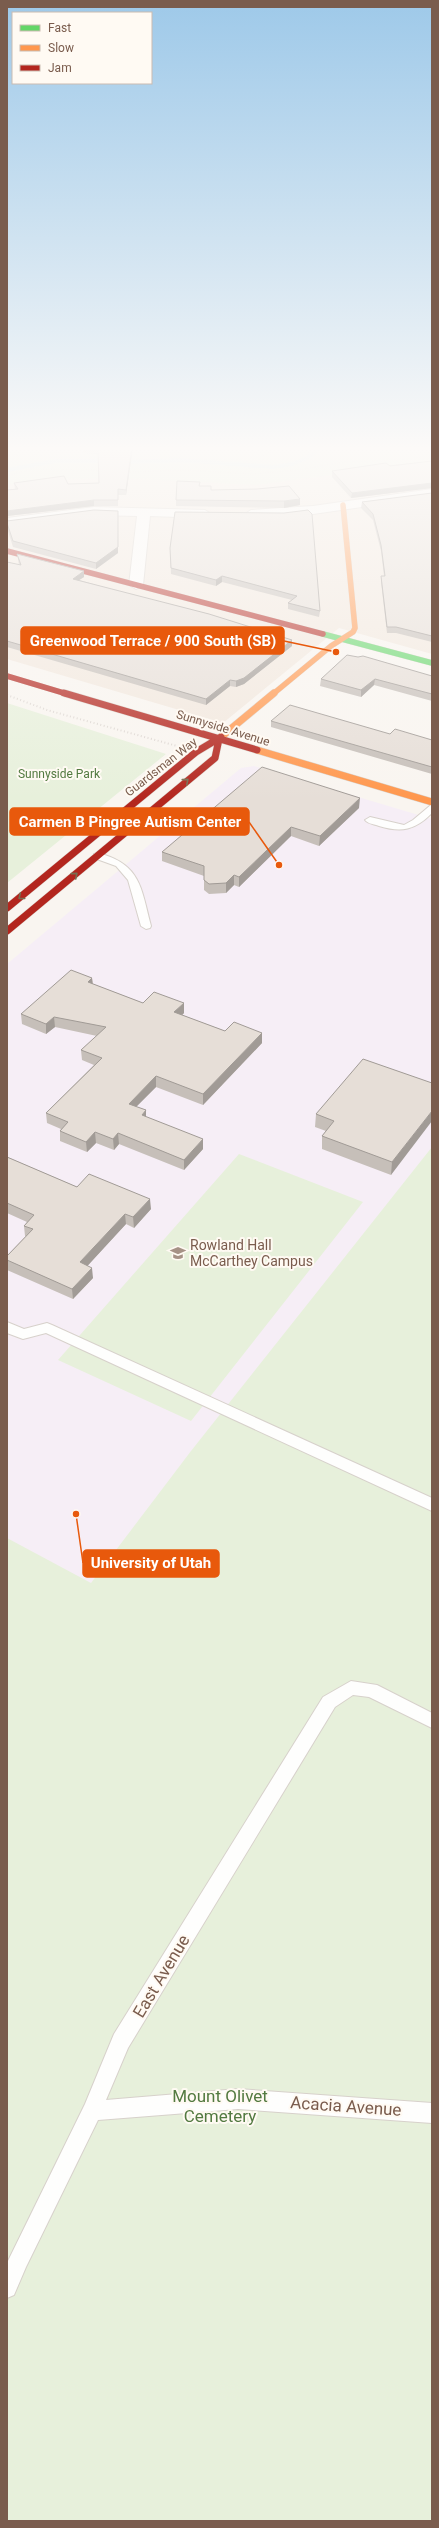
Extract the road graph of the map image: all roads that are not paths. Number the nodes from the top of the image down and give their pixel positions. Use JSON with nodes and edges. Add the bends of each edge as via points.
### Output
{"nodes":[{"id":1,"x":60,"y":565,"type":"edge"},
{"id":2,"x":138,"y":565,"type":"edge"},
{"id":3,"x":349,"y":565,"type":"edge"},
{"id":4,"x":136,"y":585,"type":"junction"},
{"id":5,"x":342,"y":639,"type":"junction"},
{"id":6,"x":432,"y":663,"type":"edge"},
{"id":7,"x":7,"y":676,"type":"edge"},
{"id":8,"x":219,"y":739,"type":"junction"},
{"id":9,"x":432,"y":802,"type":"edge"},
{"id":10,"x":432,"y":807,"type":"edge"},
{"id":11,"x":370,"y":820,"type":"dead end"},
{"id":12,"x":98,"y":856,"type":"junction"},
{"id":13,"x":7,"y":908,"type":"edge"},
{"id":14,"x":146,"y":926,"type":"dead end"},
{"id":15,"x":7,"y":931,"type":"edge"},
{"id":16,"x":7,"y":1327,"type":"edge"},
{"id":17,"x":432,"y":1506,"type":"edge"},
{"id":18,"x":432,"y":1721,"type":"edge"},
{"id":19,"x":92,"y":2111,"type":"junction"},
{"id":20,"x":432,"y":2113,"type":"edge"},
{"id":21,"x":7,"y":2288,"type":"edge"}],
"edges":[{"from":1,"to":4,"type":"street"},
{"from":2,"to":4,"type":"street"},
{"from":3,"to":5,"type":"street","via":[[355,628]]},
{"from":4,"to":5,"type":"street"},
{"from":5,"to":6,"type":"street"},
{"from":5,"to":8,"type":"street"},
{"from":7,"to":8,"type":"street","name":"Sunnyside Avenue"},
{"from":8,"to":9,"type":"street","name":"Sunnyside Avenue"},
{"from":12,"to":8,"type":"street","name":"Guardsman Way","one_way":true,"via":[[215,758]]},
{"from":8,"to":13,"type":"street","name":"Guardsman Way","one_way":true,"via":[[196,752]]},
{"from":10,"to":11,"type":"lane","via":[[415,825],[408,828],[398,828]]},
{"from":12,"to":14,"type":"lane","via":[[120,864],[134,879]]},
{"from":15,"to":12,"type":"street","name":"Guardsman Way","one_way":true},
{"from":16,"to":17,"type":"lane","via":[[23,1334],[47,1328]]},
{"from":18,"to":19,"type":"lane","name":"East Avenue","via":[[371,1690],[351,1688],[329,1702],[121,2041]]},
{"from":19,"to":20,"type":"lane","name":"Acacia Avenue","via":[[238,2099]]},
{"from":19,"to":21,"type":"lane","name":"East Avenue"}]}
